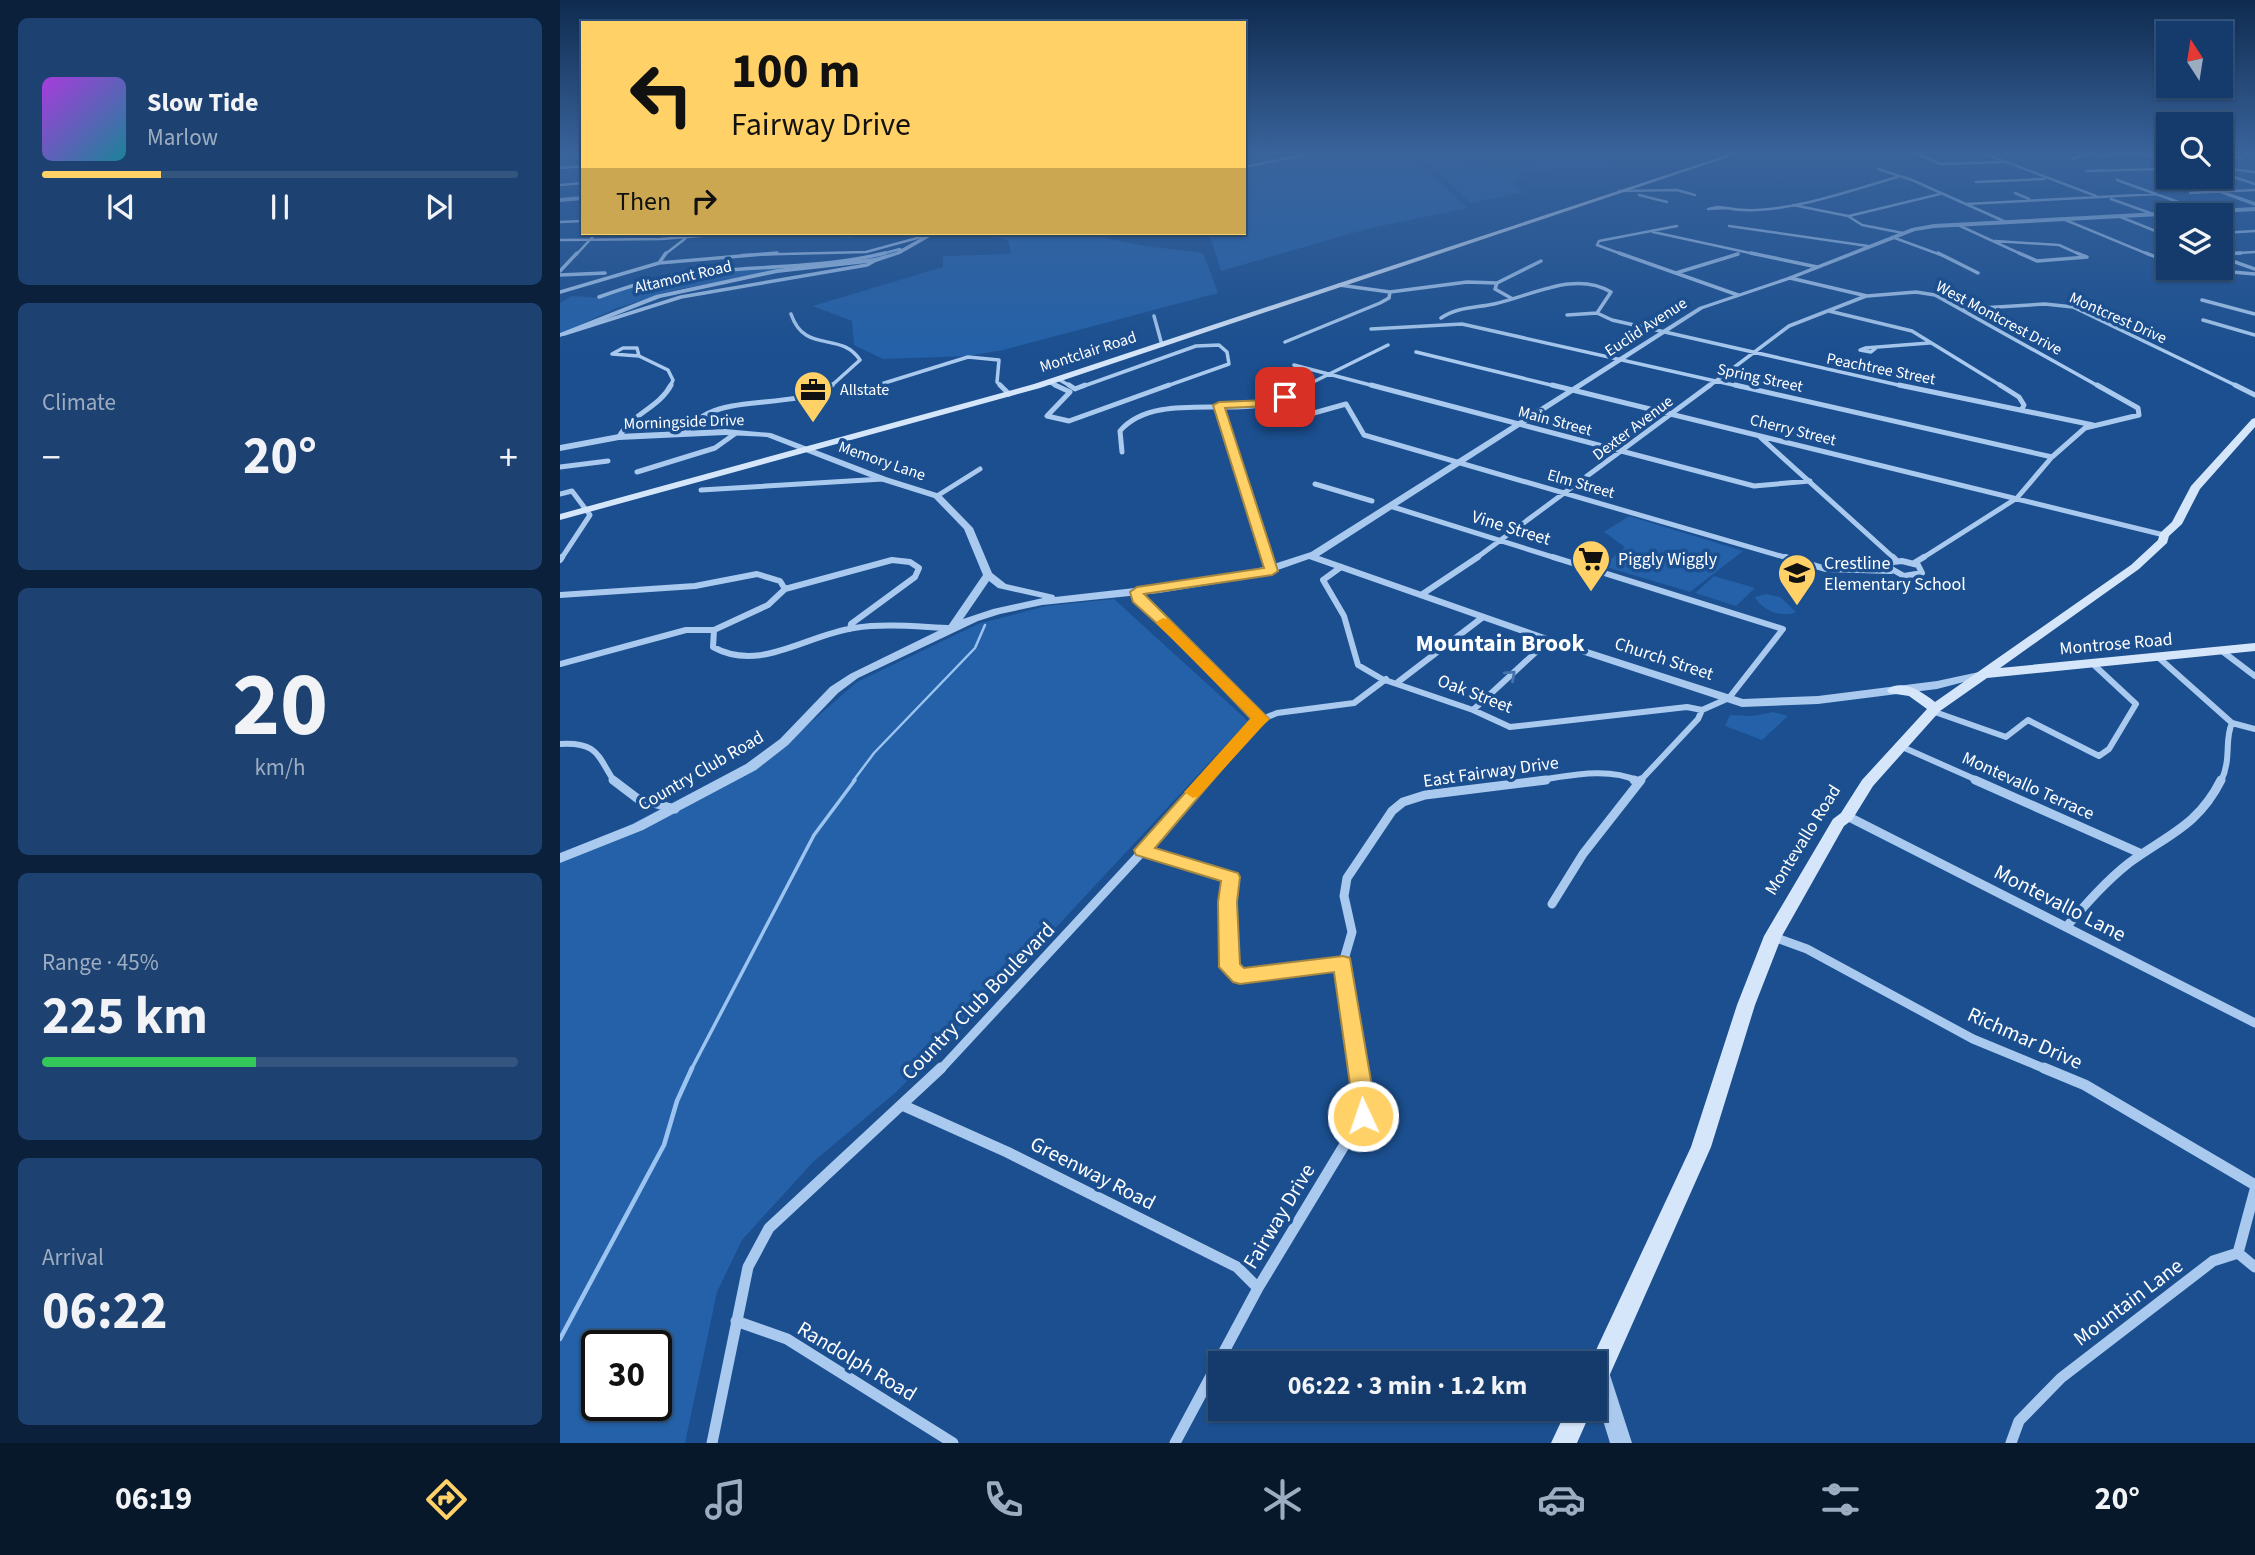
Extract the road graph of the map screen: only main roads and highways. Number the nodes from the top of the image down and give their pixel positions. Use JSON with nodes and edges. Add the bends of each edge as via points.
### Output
{"nodes":[{"id":1,"x":1535,"y":219,"type":"edge"},
{"id":2,"x":2255,"y":421,"type":"edge"},
{"id":3,"x":560,"y":517,"type":"edge"},
{"id":4,"x":2255,"y":647,"type":"edge"},
{"id":5,"x":2018,"y":651,"type":"junction"},
{"id":6,"x":2046,"y":668,"type":"junction"},
{"id":7,"x":1979,"y":675,"type":"junction"},
{"id":8,"x":1894,"y":690,"type":"road end"},
{"id":9,"x":1934,"y":709,"type":"junction"},
{"id":10,"x":1607,"y":1352,"type":"edge"},
{"id":11,"x":1574,"y":1421,"type":"edge"},
{"id":12,"x":1564,"y":1443,"type":"edge"}],
"edges":[{"from":1,"to":3,"type":"main road","name":"Montclair Road","via":[[1009,394]]},
{"from":2,"to":5,"type":"main road","name":"Montevallo Road","via":[[2196,488],[2163,541],[2135,567]]},
{"from":4,"to":6,"type":"main road","name":"Montrose Road"},
{"from":5,"to":6,"type":"main road","via":[[2026,660]]},
{"from":5,"to":7,"type":"main road","name":"Montevallo Road"},
{"from":6,"to":7,"type":"main road","name":"Montrose Road"},
{"from":7,"to":9,"type":"main road","name":"Montevallo Road"},
{"from":8,"to":9,"type":"main road","via":[[1913,692]]},
{"from":9,"to":10,"type":"main road","name":"Montevallo Road","via":[[1867,783],[1838,823],[1773,936],[1701,1147]]},
{"from":11,"to":12,"type":"main road"}]}
